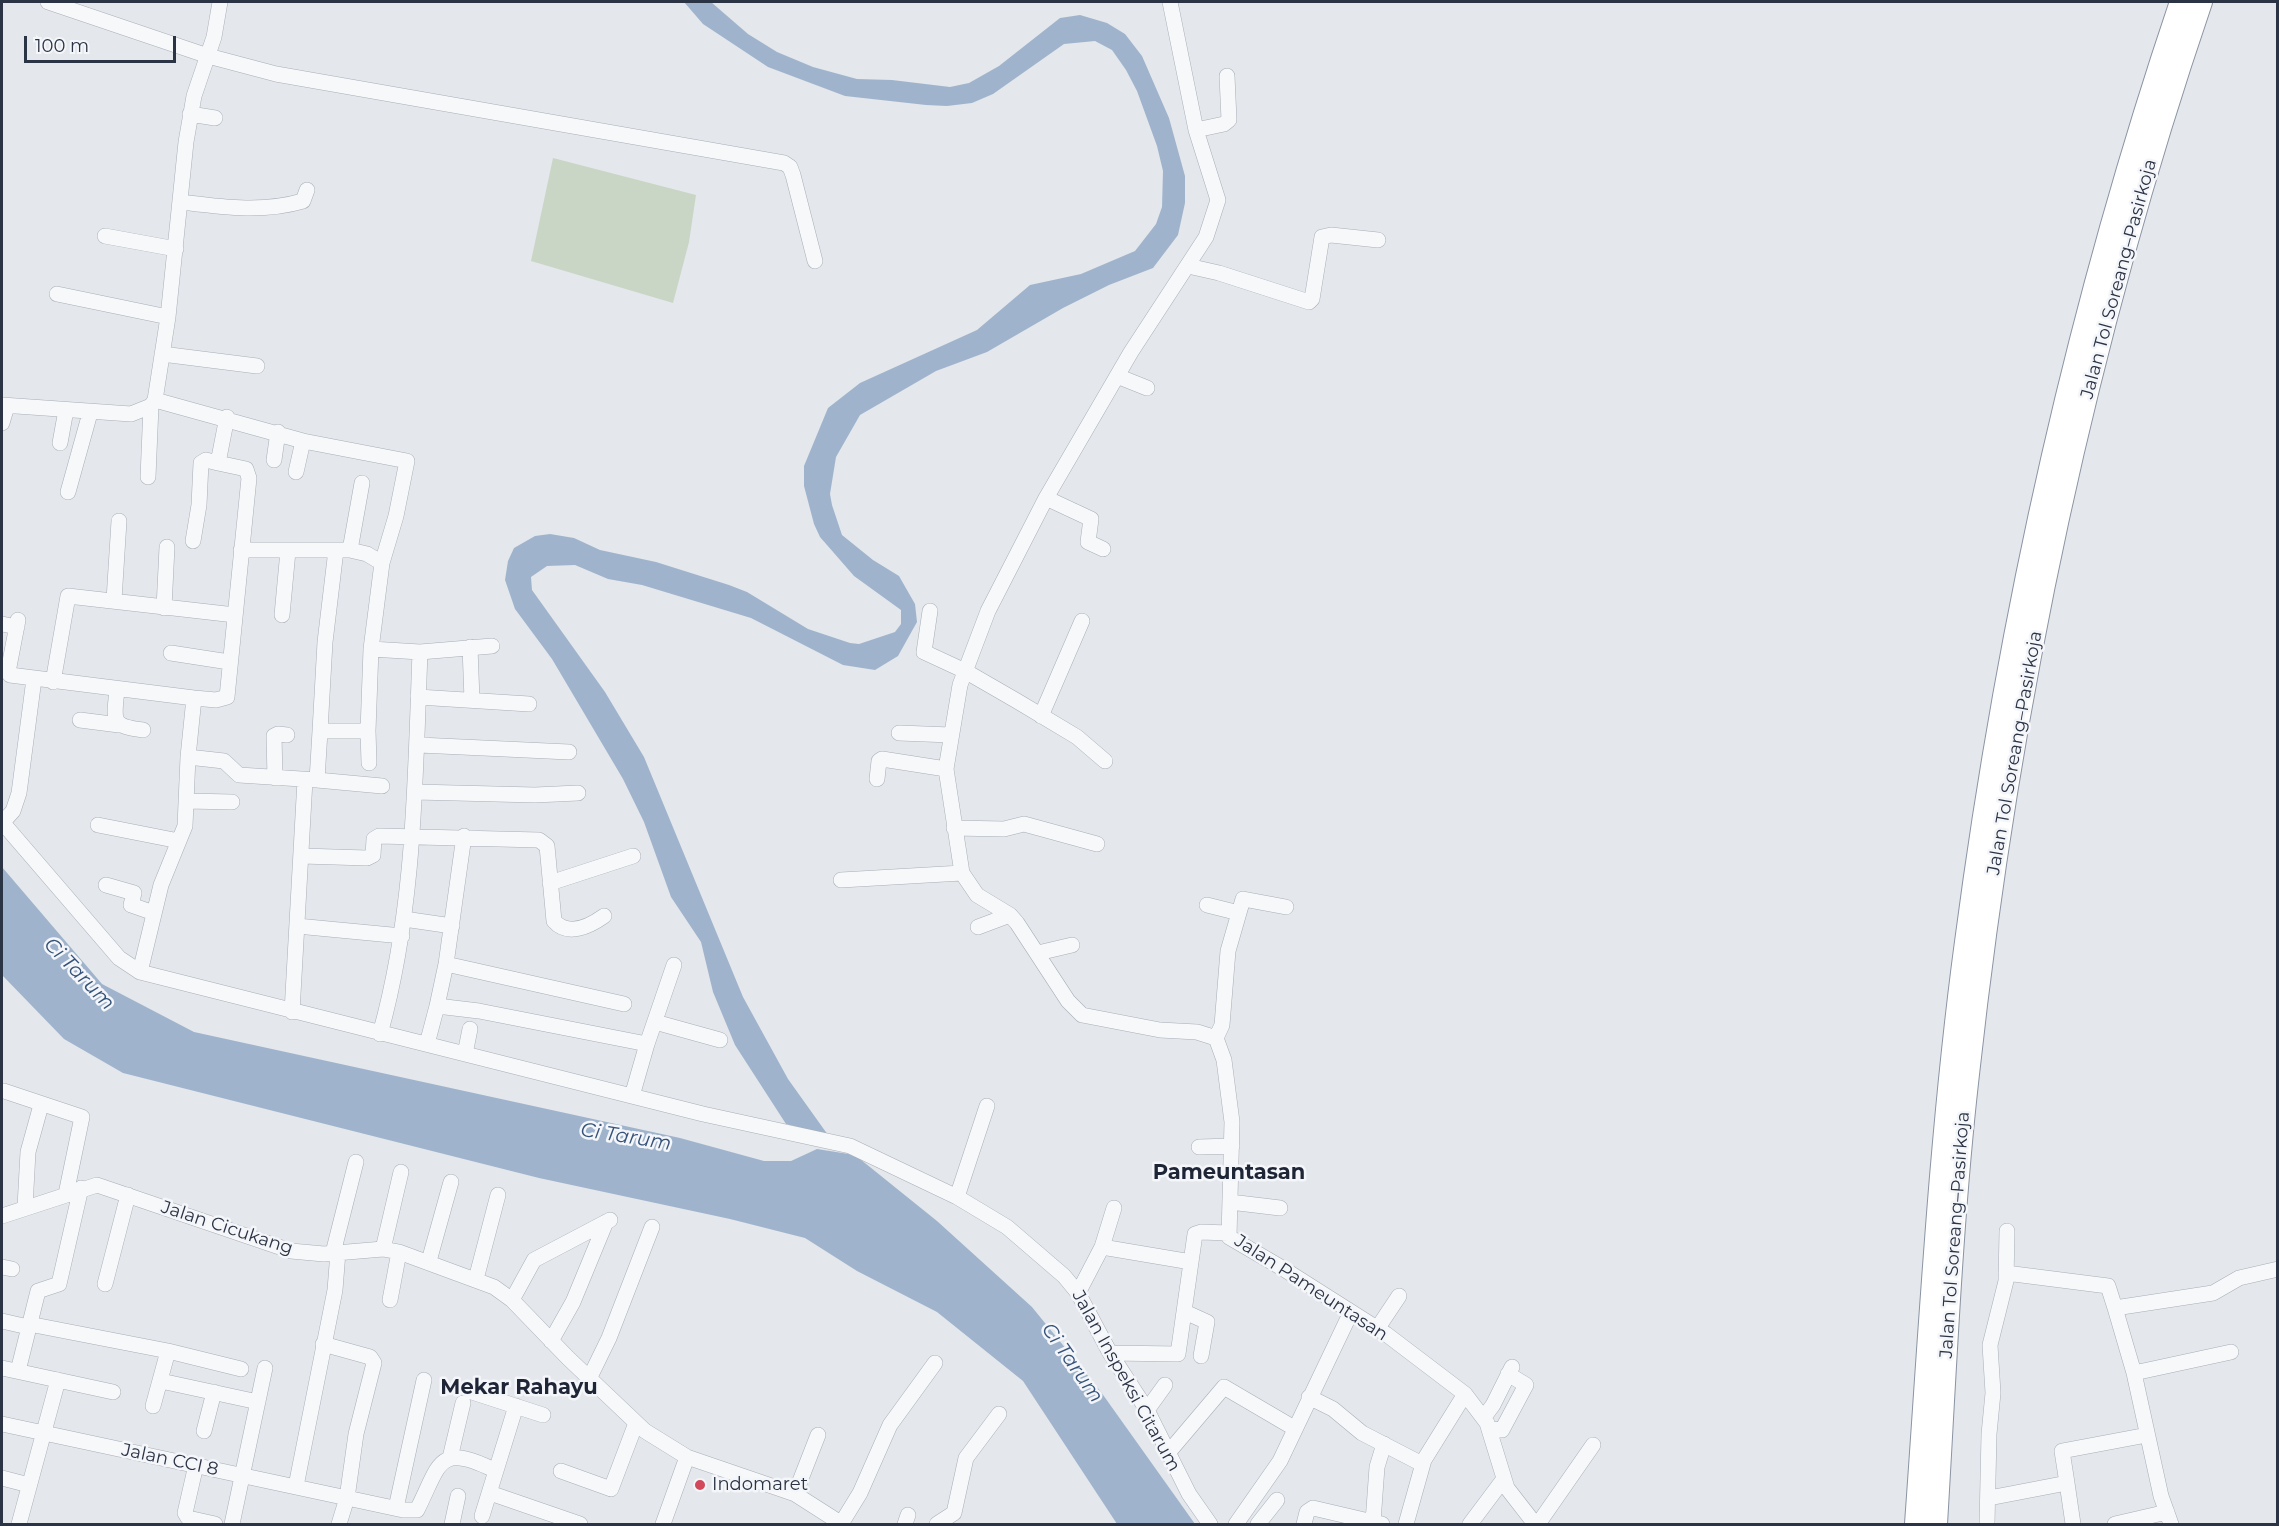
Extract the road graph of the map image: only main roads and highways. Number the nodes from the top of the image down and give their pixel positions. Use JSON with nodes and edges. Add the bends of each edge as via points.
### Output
{"nodes":[{"id":1,"x":2181,"y":2,"type":"edge"},
{"id":2,"x":2201,"y":2,"type":"edge"},
{"id":3,"x":1916,"y":1524,"type":"edge"},
{"id":4,"x":1936,"y":1524,"type":"edge"}],
"edges":[{"from":1,"to":3,"type":"highway","name":"Jalan Tol Soreang–Pasirkoja","via":[[2130,164],[2066,399],[2041,502],[2005,696],[1977,858],[1948,1096]]},
{"from":2,"to":4,"type":"highway","name":"Jalan Tol Soreang–Pasirkoja","via":[[2156,143],[2090,381],[2040,604],[2007,787],[1967,1076]]}]}
